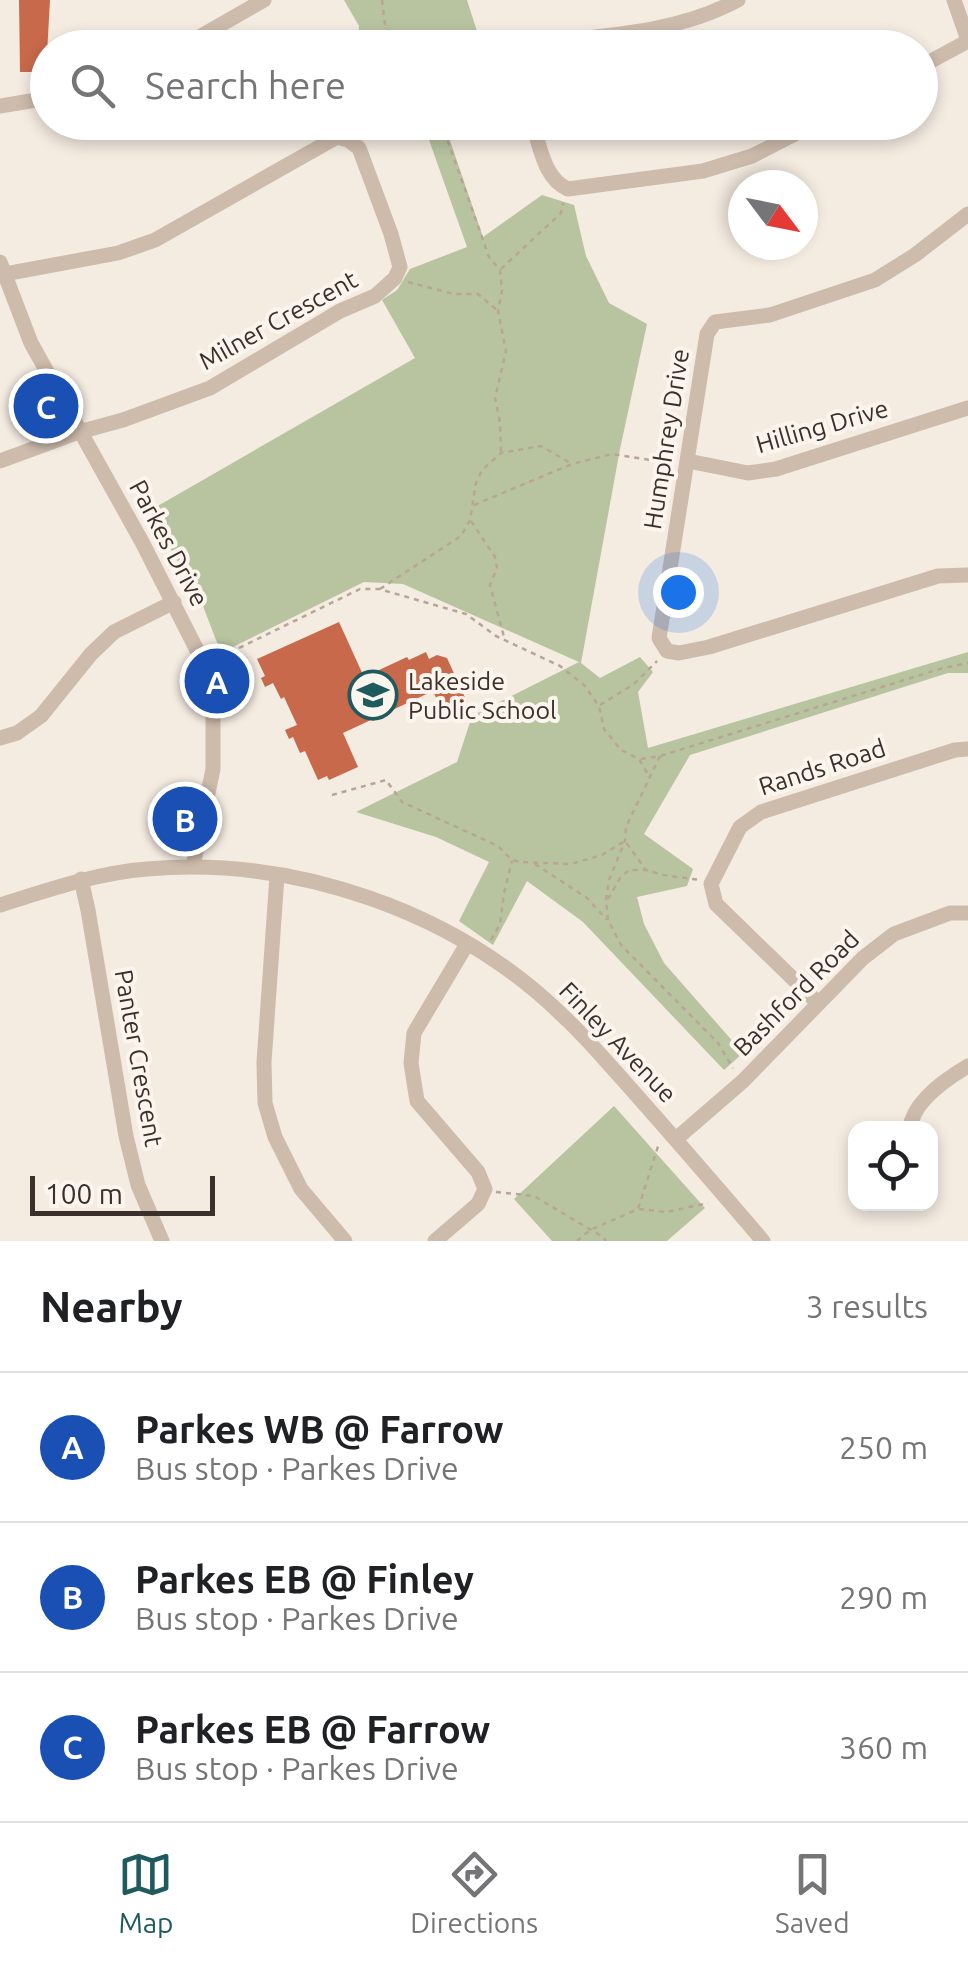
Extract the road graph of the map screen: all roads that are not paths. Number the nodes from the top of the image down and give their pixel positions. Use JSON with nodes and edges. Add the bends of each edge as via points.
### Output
{"nodes":[{"id":1,"x":264,"y":0,"type":"edge"},
{"id":2,"x":738,"y":0,"type":"edge"},
{"id":3,"x":954,"y":0,"type":"edge"},
{"id":4,"x":212,"y":30,"type":"edge"},
{"id":5,"x":650,"y":30,"type":"edge"},
{"id":6,"x":968,"y":40,"type":"edge"},
{"id":7,"x":938,"y":57,"type":"edge"},
{"id":8,"x":30,"y":101,"type":"edge"},
{"id":9,"x":0,"y":106,"type":"edge"},
{"id":10,"x":333,"y":140,"type":"edge"},
{"id":11,"x":348,"y":140,"type":"edge"},
{"id":12,"x":538,"y":140,"type":"edge"},
{"id":13,"x":783,"y":140,"type":"edge"},
{"id":14,"x":968,"y":214,"type":"edge"},
{"id":15,"x":2,"y":270,"type":"edge"},
{"id":16,"x":968,"y":408,"type":"edge"},
{"id":17,"x":79,"y":432,"type":"junction"},
{"id":18,"x":0,"y":461,"type":"edge"},
{"id":19,"x":688,"y":463,"type":"junction"},
{"id":20,"x":968,"y":575,"type":"edge"},
{"id":21,"x":174,"y":602,"type":"junction"},
{"id":22,"x":0,"y":738,"type":"edge"},
{"id":23,"x":968,"y":749,"type":"edge"},
{"id":24,"x":192,"y":866,"type":"junction"},
{"id":25,"x":277,"y":876,"type":"junction"},
{"id":26,"x":81,"y":880,"type":"junction"},
{"id":27,"x":0,"y":905,"type":"edge"},
{"id":28,"x":968,"y":913,"type":"edge"},
{"id":29,"x":468,"y":944,"type":"junction"},
{"id":30,"x":818,"y":1003,"type":"junction"},
{"id":31,"x":968,"y":1066,"type":"edge"},
{"id":32,"x":911,"y":1121,"type":"edge"},
{"id":33,"x":671,"y":1134,"type":"junction"},
{"id":34,"x":162,"y":1241,"type":"edge"},
{"id":35,"x":344,"y":1241,"type":"edge"},
{"id":36,"x":434,"y":1241,"type":"edge"},
{"id":37,"x":763,"y":1241,"type":"edge"}],
"edges":[{"from":1,"to":4,"type":"street"},
{"from":2,"to":5,"type":"street"},
{"from":3,"to":6,"type":"street"},
{"from":6,"to":7,"type":"street"},
{"from":8,"to":9,"type":"street"},
{"from":10,"to":15,"type":"street","name":"Milner Crescent","via":[[155,240],[118,253]]},
{"from":11,"to":17,"type":"street","name":"Milner Crescent","via":[[359,148],[392,234],[396,278],[210,388]]},
{"from":12,"to":13,"type":"street","via":[[551,178],[568,189],[704,171]]},
{"from":14,"to":19,"type":"street","name":"Humphrey Drive","via":[[875,280],[770,314],[715,322],[707,334]]},
{"from":15,"to":17,"type":"street","name":"Parkes Drive","via":[[31,343]]},
{"from":16,"to":19,"type":"street","name":"Hilling Drive","via":[[776,469],[748,473]]},
{"from":17,"to":18,"type":"street","name":"Milner Crescent"},
{"from":17,"to":21,"type":"street","name":"Parkes Drive"},
{"from":19,"to":20,"type":"street","name":"Humphrey Drive","via":[[660,638],[667,651],[709,647],[938,576]]},
{"from":21,"to":22,"type":"street","via":[[114,632],[41,716]]},
{"from":21,"to":24,"type":"street","name":"Parkes Drive","via":[[202,660],[213,706],[213,769]]},
{"from":23,"to":30,"type":"street","name":"Rands Road","via":[[761,812],[740,827],[711,884],[716,904]]},
{"from":24,"to":25,"type":"street","name":"Finley Avenue"},
{"from":24,"to":26,"type":"street","name":"Finley Avenue"},
{"from":25,"to":29,"type":"street","name":"Finley Avenue","via":[[368,897]]},
{"from":25,"to":35,"type":"street","via":[[265,1104],[300,1190]]},
{"from":26,"to":27,"type":"street","name":"Finley Avenue"},
{"from":26,"to":34,"type":"street","name":"Panter Crescent","via":[[126,1136]]},
{"from":28,"to":30,"type":"street","name":"Bashford Road","via":[[894,934]]},
{"from":29,"to":33,"type":"street","name":"Finley Avenue","via":[[561,1013]]},
{"from":29,"to":36,"type":"street","via":[[414,1033],[412,1063],[417,1100],[485,1189],[478,1204]]},
{"from":30,"to":33,"type":"street","name":"Bashford Road","via":[[743,1081]]},
{"from":31,"to":32,"type":"street","via":[[943,1081]]},
{"from":33,"to":37,"type":"street","name":"Finley Avenue"}]}
